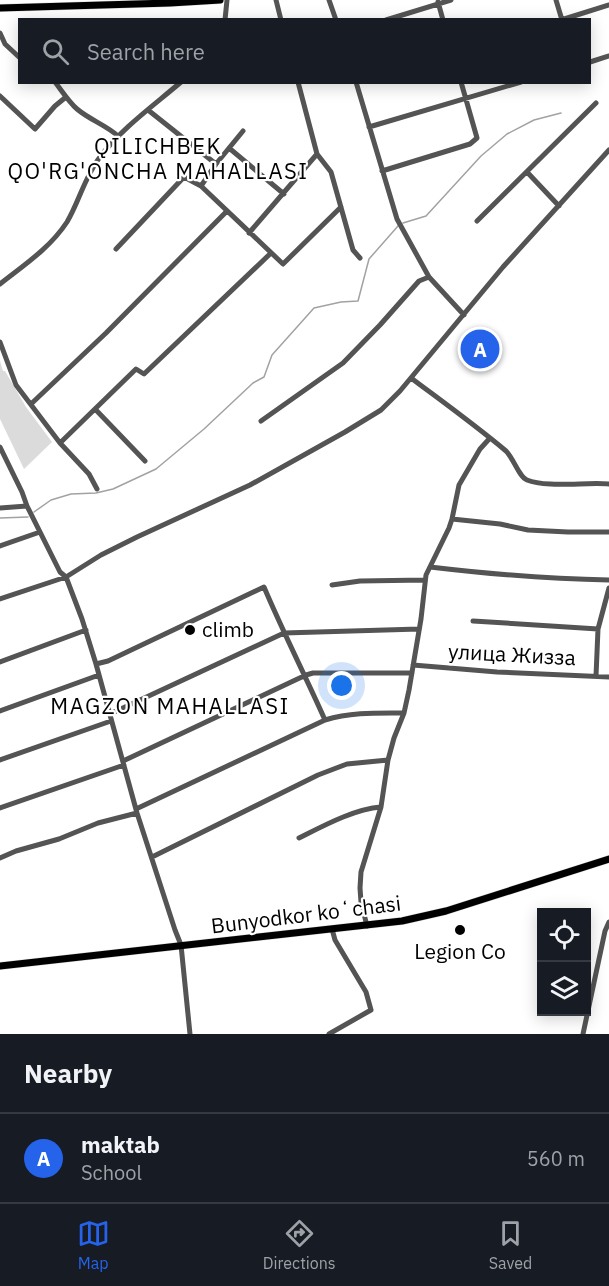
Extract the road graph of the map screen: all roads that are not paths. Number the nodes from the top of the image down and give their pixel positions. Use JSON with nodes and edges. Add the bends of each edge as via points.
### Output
{"nodes":[{"id":1,"x":220,"y":0,"type":"edge"},
{"id":2,"x":227,"y":0,"type":"edge"},
{"id":3,"x":276,"y":0,"type":"edge"},
{"id":4,"x":330,"y":0,"type":"edge"},
{"id":5,"x":451,"y":0,"type":"edge"},
{"id":6,"x":556,"y":0,"type":"edge"},
{"id":7,"x":170,"y":2,"type":"edge"},
{"id":8,"x":438,"y":2,"type":"edge"},
{"id":9,"x":37,"y":3,"type":"edge"},
{"id":10,"x":609,"y":5,"type":"edge"},
{"id":11,"x":0,"y":8,"type":"edge"},
{"id":12,"x":225,"y":18,"type":"edge"},
{"id":13,"x":280,"y":18,"type":"edge"},
{"id":14,"x":335,"y":18,"type":"edge"},
{"id":15,"x":392,"y":18,"type":"edge"},
{"id":16,"x":442,"y":18,"type":"edge"},
{"id":17,"x":561,"y":18,"type":"edge"},
{"id":18,"x":564,"y":18,"type":"edge"},
{"id":19,"x":0,"y":33,"type":"edge"},
{"id":20,"x":18,"y":56,"type":"edge"},
{"id":21,"x":609,"y":56,"type":"edge"},
{"id":22,"x":591,"y":62,"type":"edge"},
{"id":23,"x":56,"y":84,"type":"edge"},
{"id":24,"x":178,"y":84,"type":"edge"},
{"id":25,"x":299,"y":84,"type":"edge"},
{"id":26,"x":357,"y":84,"type":"edge"},
{"id":27,"x":461,"y":84,"type":"edge"},
{"id":28,"x":515,"y":84,"type":"edge"},
{"id":29,"x":0,"y":96,"type":"edge"},
{"id":30,"x":66,"y":97,"type":"junction"},
{"id":31,"x":465,"y":100,"type":"junction"},
{"id":32,"x":596,"y":103,"type":"dead end"},
{"id":33,"x":148,"y":110,"type":"junction"},
{"id":34,"x":369,"y":127,"type":"junction"},
{"id":35,"x":243,"y":131,"type":"dead end"},
{"id":36,"x":118,"y":136,"type":"junction"},
{"id":37,"x":230,"y":148,"type":"junction"},
{"id":38,"x":609,"y":150,"type":"edge"},
{"id":39,"x":317,"y":154,"type":"junction"},
{"id":40,"x":216,"y":164,"type":"junction"},
{"id":41,"x":382,"y":171,"type":"junction"},
{"id":42,"x":527,"y":172,"type":"junction"},
{"id":43,"x":201,"y":186,"type":"junction"},
{"id":44,"x":284,"y":194,"type":"junction"},
{"id":45,"x":559,"y":206,"type":"junction"},
{"id":46,"x":341,"y":207,"type":"junction"},
{"id":47,"x":227,"y":211,"type":"junction"},
{"id":48,"x":477,"y":221,"type":"dead end"},
{"id":49,"x":249,"y":233,"type":"junction"},
{"id":50,"x":116,"y":249,"type":"dead end"},
{"id":51,"x":271,"y":253,"type":"junction"},
{"id":52,"x":360,"y":258,"type":"dead end"},
{"id":53,"x":429,"y":277,"type":"junction"},
{"id":54,"x":0,"y":284,"type":"edge"},
{"id":55,"x":464,"y":315,"type":"junction"},
{"id":56,"x":0,"y":342,"type":"edge"},
{"id":57,"x":411,"y":378,"type":"junction"},
{"id":58,"x":30,"y":404,"type":"junction"},
{"id":59,"x":95,"y":409,"type":"junction"},
{"id":60,"x":261,"y":421,"type":"dead end"},
{"id":61,"x":490,"y":438,"type":"junction"},
{"id":62,"x":60,"y":443,"type":"junction"},
{"id":63,"x":0,"y":447,"type":"edge"},
{"id":64,"x":144,"y":461,"type":"dead end"},
{"id":65,"x":609,"y":484,"type":"edge"},
{"id":66,"x":97,"y":489,"type":"dead end"},
{"id":67,"x":27,"y":506,"type":"junction"},
{"id":68,"x":0,"y":508,"type":"edge"},
{"id":69,"x":452,"y":519,"type":"junction"},
{"id":70,"x":40,"y":532,"type":"junction"},
{"id":71,"x":609,"y":532,"type":"edge"},
{"id":72,"x":0,"y":546,"type":"edge"},
{"id":73,"x":430,"y":567,"type":"junction"},
{"id":74,"x":66,"y":577,"type":"junction"},
{"id":75,"x":425,"y":580,"type":"junction"},
{"id":76,"x":609,"y":580,"type":"edge"},
{"id":77,"x":332,"y":585,"type":"dead end"},
{"id":78,"x":609,"y":588,"type":"edge"},
{"id":79,"x":0,"y":600,"type":"edge"},
{"id":80,"x":473,"y":621,"type":"dead end"},
{"id":81,"x":419,"y":629,"type":"junction"},
{"id":82,"x":598,"y":629,"type":"junction"},
{"id":83,"x":86,"y":630,"type":"junction"},
{"id":84,"x":284,"y":633,"type":"junction"},
{"id":85,"x":0,"y":662,"type":"edge"},
{"id":86,"x":96,"y":664,"type":"junction"},
{"id":87,"x":413,"y":665,"type":"junction"},
{"id":88,"x":412,"y":673,"type":"junction"},
{"id":89,"x":99,"y":675,"type":"junction"},
{"id":90,"x":306,"y":675,"type":"junction"},
{"id":91,"x":596,"y":676,"type":"junction"},
{"id":92,"x":609,"y":677,"type":"edge"},
{"id":93,"x":0,"y":711,"type":"edge"},
{"id":94,"x":404,"y":713,"type":"junction"},
{"id":95,"x":110,"y":718,"type":"junction"},
{"id":96,"x":325,"y":720,"type":"junction"},
{"id":97,"x":0,"y":760,"type":"edge"},
{"id":98,"x":388,"y":760,"type":"junction"},
{"id":99,"x":123,"y":763,"type":"junction"},
{"id":100,"x":381,"y":807,"type":"junction"},
{"id":101,"x":0,"y":808,"type":"edge"},
{"id":102,"x":137,"y":811,"type":"junction"},
{"id":103,"x":299,"y":837,"type":"dead end"},
{"id":104,"x":152,"y":857,"type":"junction"},
{"id":105,"x":0,"y":858,"type":"edge"},
{"id":106,"x":609,"y":859,"type":"edge"},
{"id":107,"x":609,"y":922,"type":"edge"},
{"id":108,"x":368,"y":926,"type":"junction"},
{"id":109,"x":332,"y":929,"type":"junction"},
{"id":110,"x":181,"y":945,"type":"junction"},
{"id":111,"x":0,"y":966,"type":"edge"},
{"id":112,"x":190,"y":1034,"type":"edge"},
{"id":113,"x":329,"y":1034,"type":"edge"},
{"id":114,"x":583,"y":1034,"type":"edge"}],
"edges":[{"from":1,"to":7,"type":"main road"},
{"from":2,"to":12,"type":"street"},
{"from":3,"to":13,"type":"street"},
{"from":4,"to":14,"type":"street"},
{"from":5,"to":8,"type":"street"},
{"from":6,"to":17,"type":"street"},
{"from":7,"to":9,"type":"main road"},
{"from":8,"to":15,"type":"street"},
{"from":8,"to":16,"type":"street"},
{"from":9,"to":11,"type":"main road"},
{"from":10,"to":18,"type":"street"},
{"from":19,"to":20,"type":"street"},
{"from":21,"to":22,"type":"street"},
{"from":23,"to":30,"type":"street"},
{"from":24,"to":33,"type":"street"},
{"from":25,"to":39,"type":"street"},
{"from":26,"to":34,"type":"street"},
{"from":27,"to":31,"type":"street"},
{"from":28,"to":31,"type":"street"},
{"from":29,"to":30,"type":"street","via":[[35,129]]},
{"from":30,"to":36,"type":"street"},
{"from":31,"to":34,"type":"street"},
{"from":31,"to":41,"type":"street","via":[[477,138],[470,144]]},
{"from":32,"to":42,"type":"street"},
{"from":33,"to":36,"type":"street"},
{"from":33,"to":40,"type":"street"},
{"from":34,"to":41,"type":"street"},
{"from":35,"to":37,"type":"street"},
{"from":36,"to":54,"type":"street","via":[[98,158],[60,231],[44,250]]},
{"from":37,"to":40,"type":"street"},
{"from":37,"to":44,"type":"street"},
{"from":38,"to":45,"type":"street"},
{"from":39,"to":44,"type":"street"},
{"from":39,"to":46,"type":"street","via":[[331,172]]},
{"from":40,"to":43,"type":"street"},
{"from":41,"to":53,"type":"street","via":[[397,219]]},
{"from":42,"to":45,"type":"street"},
{"from":42,"to":48,"type":"street"},
{"from":43,"to":47,"type":"street"},
{"from":43,"to":50,"type":"street","via":[[184,177]]},
{"from":44,"to":49,"type":"street"},
{"from":45,"to":55,"type":"street"},
{"from":46,"to":51,"type":"street","via":[[283,264]]},
{"from":46,"to":52,"type":"street","via":[[353,250]]},
{"from":47,"to":49,"type":"street"},
{"from":47,"to":58,"type":"street"},
{"from":49,"to":51,"type":"street"},
{"from":51,"to":59,"type":"street","via":[[144,374],[136,369]]},
{"from":53,"to":55,"type":"street"},
{"from":53,"to":60,"type":"street","via":[[419,281],[343,363]]},
{"from":55,"to":57,"type":"street"},
{"from":56,"to":58,"type":"street","via":[[16,385]]},
{"from":57,"to":61,"type":"street"},
{"from":57,"to":74,"type":"street","via":[[381,410],[345,432],[250,484],[101,555]]},
{"from":58,"to":62,"type":"street"},
{"from":59,"to":62,"type":"street"},
{"from":59,"to":64,"type":"street"},
{"from":61,"to":65,"type":"street","via":[[511,456],[523,478],[530,481]]},
{"from":61,"to":69,"type":"street","via":[[459,485]]},
{"from":62,"to":66,"type":"street","via":[[89,474]]},
{"from":63,"to":67,"type":"street"},
{"from":67,"to":68,"type":"street"},
{"from":67,"to":70,"type":"street"},
{"from":69,"to":71,"type":"street","via":[[528,530]]},
{"from":69,"to":73,"type":"street"},
{"from":70,"to":72,"type":"street"},
{"from":70,"to":74,"type":"street"},
{"from":73,"to":75,"type":"street"},
{"from":73,"to":76,"type":"street","via":[[526,577]]},
{"from":74,"to":79,"type":"street"},
{"from":74,"to":83,"type":"street"},
{"from":75,"to":77,"type":"street"},
{"from":75,"to":81,"type":"street"},
{"from":78,"to":82,"type":"street"},
{"from":80,"to":82,"type":"street"},
{"from":81,"to":84,"type":"street"},
{"from":81,"to":87,"type":"street"},
{"from":82,"to":91,"type":"street"},
{"from":83,"to":85,"type":"street"},
{"from":83,"to":86,"type":"street"},
{"from":84,"to":86,"type":"street","via":[[264,587]]},
{"from":84,"to":90,"type":"street"},
{"from":84,"to":95,"type":"street"},
{"from":86,"to":89,"type":"street"},
{"from":87,"to":88,"type":"street"},
{"from":87,"to":91,"type":"street","name":"улица Жизза"},
{"from":88,"to":90,"type":"street"},
{"from":88,"to":94,"type":"street"},
{"from":89,"to":93,"type":"street"},
{"from":89,"to":95,"type":"street"},
{"from":90,"to":96,"type":"street"},
{"from":90,"to":99,"type":"street"},
{"from":91,"to":92,"type":"street","name":"улица Жизза"},
{"from":94,"to":96,"type":"street","via":[[364,713]]},
{"from":94,"to":98,"type":"street"},
{"from":95,"to":97,"type":"street"},
{"from":95,"to":99,"type":"street"},
{"from":96,"to":102,"type":"street"},
{"from":98,"to":100,"type":"street"},
{"from":98,"to":104,"type":"street","via":[[347,764]]},
{"from":99,"to":101,"type":"street"},
{"from":99,"to":102,"type":"street"},
{"from":100,"to":103,"type":"street","via":[[339,819]]},
{"from":100,"to":108,"type":"street","via":[[361,872],[361,902]]},
{"from":102,"to":104,"type":"street"},
{"from":102,"to":105,"type":"street"},
{"from":104,"to":110,"type":"street"},
{"from":106,"to":108,"type":"main road","name":"Bunyodkor koʻchasi","via":[[446,911]]},
{"from":107,"to":114,"type":"street"},
{"from":108,"to":109,"type":"main road","name":"Bunyodkor koʻchasi"},
{"from":109,"to":110,"type":"main road","name":"Bunyodkor koʻchasi"},
{"from":109,"to":113,"type":"street","via":[[366,992],[371,1010]]},
{"from":110,"to":111,"type":"main road","name":"Bunyodkor koʻchasi"},
{"from":110,"to":112,"type":"street"}]}
